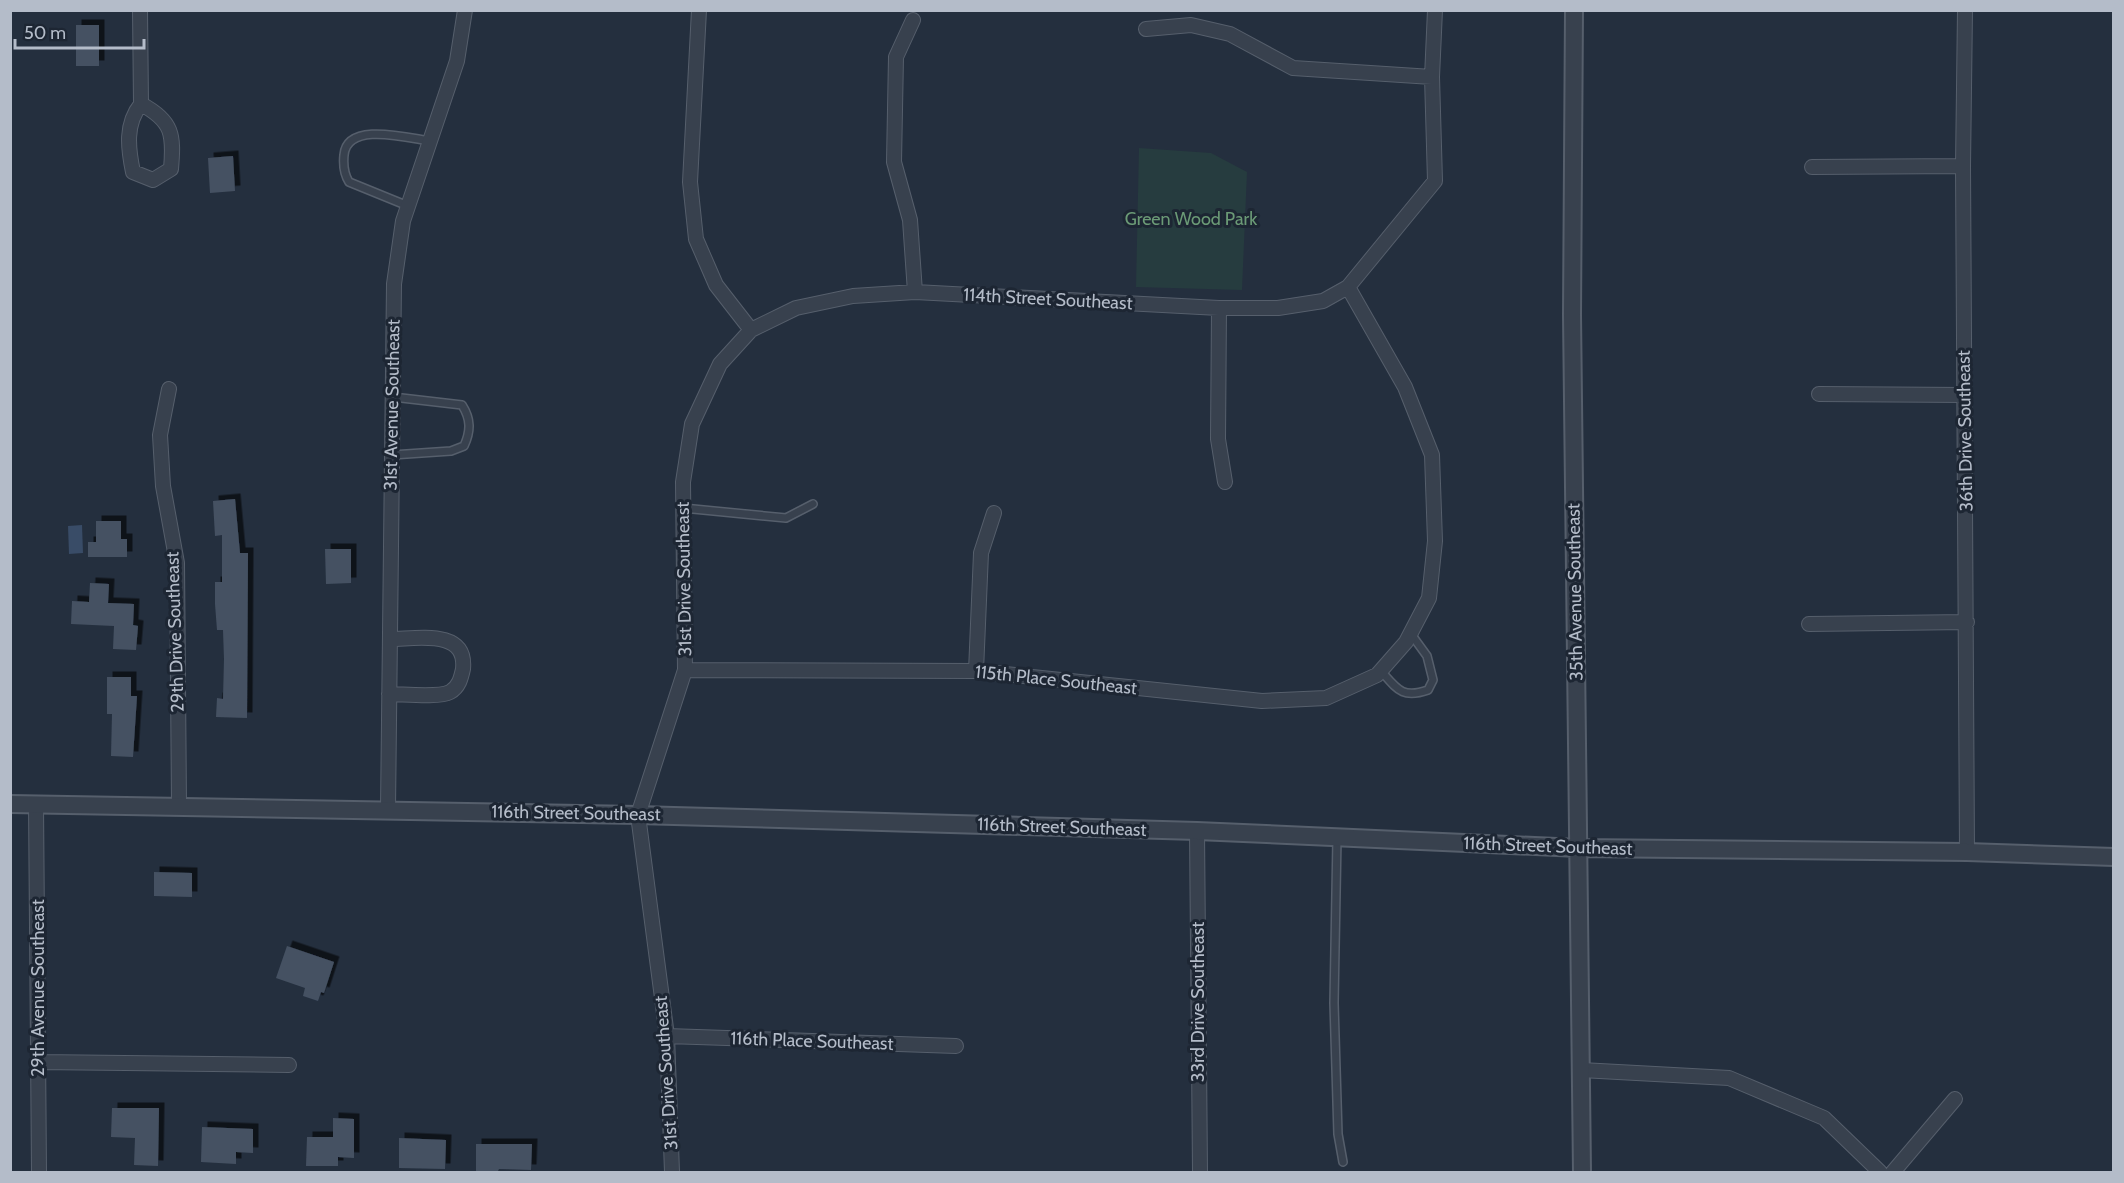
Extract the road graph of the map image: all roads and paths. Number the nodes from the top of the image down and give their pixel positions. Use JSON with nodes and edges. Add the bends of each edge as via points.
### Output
{"nodes":[{"id":1,"x":140,"y":10,"type":"edge"},
{"id":2,"x":465,"y":10,"type":"edge"},
{"id":3,"x":699,"y":10,"type":"edge"},
{"id":4,"x":1436,"y":10,"type":"edge"},
{"id":5,"x":1574,"y":10,"type":"edge"},
{"id":6,"x":1965,"y":10,"type":"edge"},
{"id":7,"x":914,"y":20,"type":"dead end"},
{"id":8,"x":1146,"y":29,"type":"dead end"},
{"id":9,"x":1432,"y":77,"type":"junction"},
{"id":10,"x":141,"y":104,"type":"junction"},
{"id":11,"x":430,"y":141,"type":"junction"},
{"id":12,"x":1963,"y":166,"type":"junction"},
{"id":13,"x":1812,"y":167,"type":"dead end"},
{"id":14,"x":408,"y":206,"type":"junction"},
{"id":15,"x":1348,"y":287,"type":"junction"},
{"id":16,"x":915,"y":292,"type":"junction"},
{"id":17,"x":1219,"y":308,"type":"junction"},
{"id":18,"x":750,"y":330,"type":"junction"},
{"id":19,"x":169,"y":389,"type":"dead end"},
{"id":20,"x":1819,"y":394,"type":"dead end"},
{"id":21,"x":1964,"y":395,"type":"junction"},
{"id":22,"x":393,"y":397,"type":"junction"},
{"id":23,"x":392,"y":455,"type":"junction"},
{"id":24,"x":1225,"y":482,"type":"dead end"},
{"id":25,"x":813,"y":504,"type":"dead end"},
{"id":26,"x":683,"y":508,"type":"junction"},
{"id":27,"x":994,"y":513,"type":"dead end"},
{"id":28,"x":1967,"y":622,"type":"junction"},
{"id":29,"x":1809,"y":624,"type":"dead end"},
{"id":30,"x":1408,"y":638,"type":"junction"},
{"id":31,"x":390,"y":639,"type":"junction"},
{"id":32,"x":685,"y":670,"type":"junction"},
{"id":33,"x":976,"y":671,"type":"junction"},
{"id":34,"x":1380,"y":671,"type":"junction"},
{"id":35,"x":389,"y":694,"type":"junction"},
{"id":36,"x":10,"y":804,"type":"edge"},
{"id":37,"x":36,"y":804,"type":"junction"},
{"id":38,"x":179,"y":805,"type":"junction"},
{"id":39,"x":388,"y":809,"type":"junction"},
{"id":40,"x":638,"y":815,"type":"junction"},
{"id":41,"x":1197,"y":831,"type":"junction"},
{"id":42,"x":1337,"y":838,"type":"junction"},
{"id":43,"x":1578,"y":848,"type":"junction"},
{"id":44,"x":1967,"y":852,"type":"junction"},
{"id":45,"x":2114,"y":857,"type":"edge"},
{"id":46,"x":667,"y":1036,"type":"junction"},
{"id":47,"x":956,"y":1046,"type":"dead end"},
{"id":48,"x":38,"y":1062,"type":"junction"},
{"id":49,"x":289,"y":1065,"type":"dead end"},
{"id":50,"x":1581,"y":1070,"type":"junction"},
{"id":51,"x":1955,"y":1099,"type":"dead end"},
{"id":52,"x":1343,"y":1162,"type":"dead end"},
{"id":53,"x":39,"y":1173,"type":"edge"},
{"id":54,"x":672,"y":1173,"type":"edge"},
{"id":55,"x":1200,"y":1173,"type":"edge"},
{"id":56,"x":1582,"y":1173,"type":"edge"},
{"id":57,"x":1880,"y":1173,"type":"edge"},
{"id":58,"x":1893,"y":1173,"type":"edge"}],
"edges":[{"from":1,"to":10,"type":"street"},
{"from":2,"to":11,"type":"street","name":"31st Avenue Southeast","via":[[457,61]]},
{"from":3,"to":18,"type":"street","via":[[690,182],[696,239],[716,285]]},
{"from":4,"to":9,"type":"street"},
{"from":5,"to":43,"type":"street","name":"35th Avenue Southeast","via":[[1572,315]]},
{"from":6,"to":12,"type":"street","name":"36th Drive Southeast"},
{"from":7,"to":16,"type":"street","via":[[896,57],[894,162],[910,220]]},
{"from":8,"to":9,"type":"street","via":[[1191,25],[1230,34],[1293,68]]},
{"from":9,"to":15,"type":"street","via":[[1435,181]]},
{"from":10,"to":10,"type":"street","via":[[132,116],[128,149],[133,172],[153,180],[171,169],[173,143],[162,115]]},
{"from":11,"to":14,"type":"street","name":"31st Avenue Southeast"},
{"from":11,"to":14,"type":"lane","via":[[363,135],[345,147],[344,167],[349,182]]},
{"from":12,"to":13,"type":"street"},
{"from":12,"to":21,"type":"street","name":"36th Drive Southeast"},
{"from":14,"to":22,"type":"street","name":"31st Avenue Southeast","via":[[394,284]]},
{"from":15,"to":17,"type":"street","name":"114th Street Southeast","via":[[1323,301],[1278,308]]},
{"from":15,"to":30,"type":"street","name":"115th Place Southeast","via":[[1406,387],[1432,455],[1435,541],[1429,598]]},
{"from":16,"to":17,"type":"street","name":"114th Street Southeast"},
{"from":16,"to":18,"type":"street","name":"114th Street Southeast","via":[[853,296],[796,308]]},
{"from":17,"to":24,"type":"street","via":[[1218,439]]},
{"from":18,"to":26,"type":"street","name":"31st Drive Southeast","via":[[720,364],[692,424]]},
{"from":19,"to":38,"type":"street","name":"29th Drive Southeast","via":[[160,435],[163,486],[177,563]]},
{"from":20,"to":21,"type":"street"},
{"from":21,"to":28,"type":"street","name":"36th Drive Southeast"},
{"from":22,"to":23,"type":"street","name":"31st Avenue Southeast"},
{"from":22,"to":23,"type":"lane","via":[[462,405],[470,423],[464,446],[451,451]]},
{"from":23,"to":31,"type":"street","name":"31st Avenue Southeast"},
{"from":25,"to":26,"type":"lane","via":[[786,518]]},
{"from":26,"to":32,"type":"street","name":"31st Drive Southeast"},
{"from":27,"to":33,"type":"street","via":[[981,553]]},
{"from":28,"to":29,"type":"street"},
{"from":28,"to":44,"type":"street","name":"36th Drive Southeast"},
{"from":30,"to":34,"type":"street","name":"115th Place Southeast"},
{"from":30,"to":34,"type":"lane","via":[[1427,656],[1433,680],[1428,690],[1414,695],[1400,692]]},
{"from":31,"to":35,"type":"street","name":"31st Avenue Southeast"},
{"from":31,"to":35,"type":"street","via":[[452,641],[460,649],[463,665],[458,685],[450,692]]},
{"from":32,"to":33,"type":"street","name":"115th Place Southeast"},
{"from":32,"to":40,"type":"street","name":"31st Drive Southeast"},
{"from":33,"to":34,"type":"street","name":"115th Place Southeast","via":[[1262,701],[1326,698]]},
{"from":35,"to":39,"type":"street","name":"31st Avenue Southeast"},
{"from":36,"to":37,"type":"street","name":"116th Street Southeast"},
{"from":37,"to":38,"type":"street","name":"116th Street Southeast"},
{"from":37,"to":48,"type":"street","name":"29th Avenue Southeast"},
{"from":38,"to":39,"type":"street","name":"116th Street Southeast"},
{"from":39,"to":40,"type":"street","name":"116th Street Southeast"},
{"from":40,"to":41,"type":"street","name":"116th Street Southeast"},
{"from":40,"to":46,"type":"street","name":"31st Drive Southeast"},
{"from":41,"to":42,"type":"street","name":"116th Street Southeast"},
{"from":41,"to":55,"type":"street","name":"33rd Drive Southeast"},
{"from":42,"to":43,"type":"street","name":"116th Street Southeast"},
{"from":42,"to":52,"type":"lane","via":[[1334,993],[1338,1134]]},
{"from":43,"to":44,"type":"street","name":"116th Street Southeast"},
{"from":43,"to":50,"type":"street","name":"35th Avenue Southeast"},
{"from":44,"to":45,"type":"street","name":"116th Street Southeast"},
{"from":46,"to":47,"type":"street","name":"116th Place Southeast"},
{"from":46,"to":54,"type":"street","name":"31st Drive Southeast"},
{"from":48,"to":49,"type":"street"},
{"from":48,"to":53,"type":"street","name":"29th Avenue Southeast"},
{"from":50,"to":56,"type":"street","name":"35th Avenue Southeast"},
{"from":50,"to":57,"type":"street","via":[[1730,1078],[1824,1118]]},
{"from":51,"to":58,"type":"street"}]}
